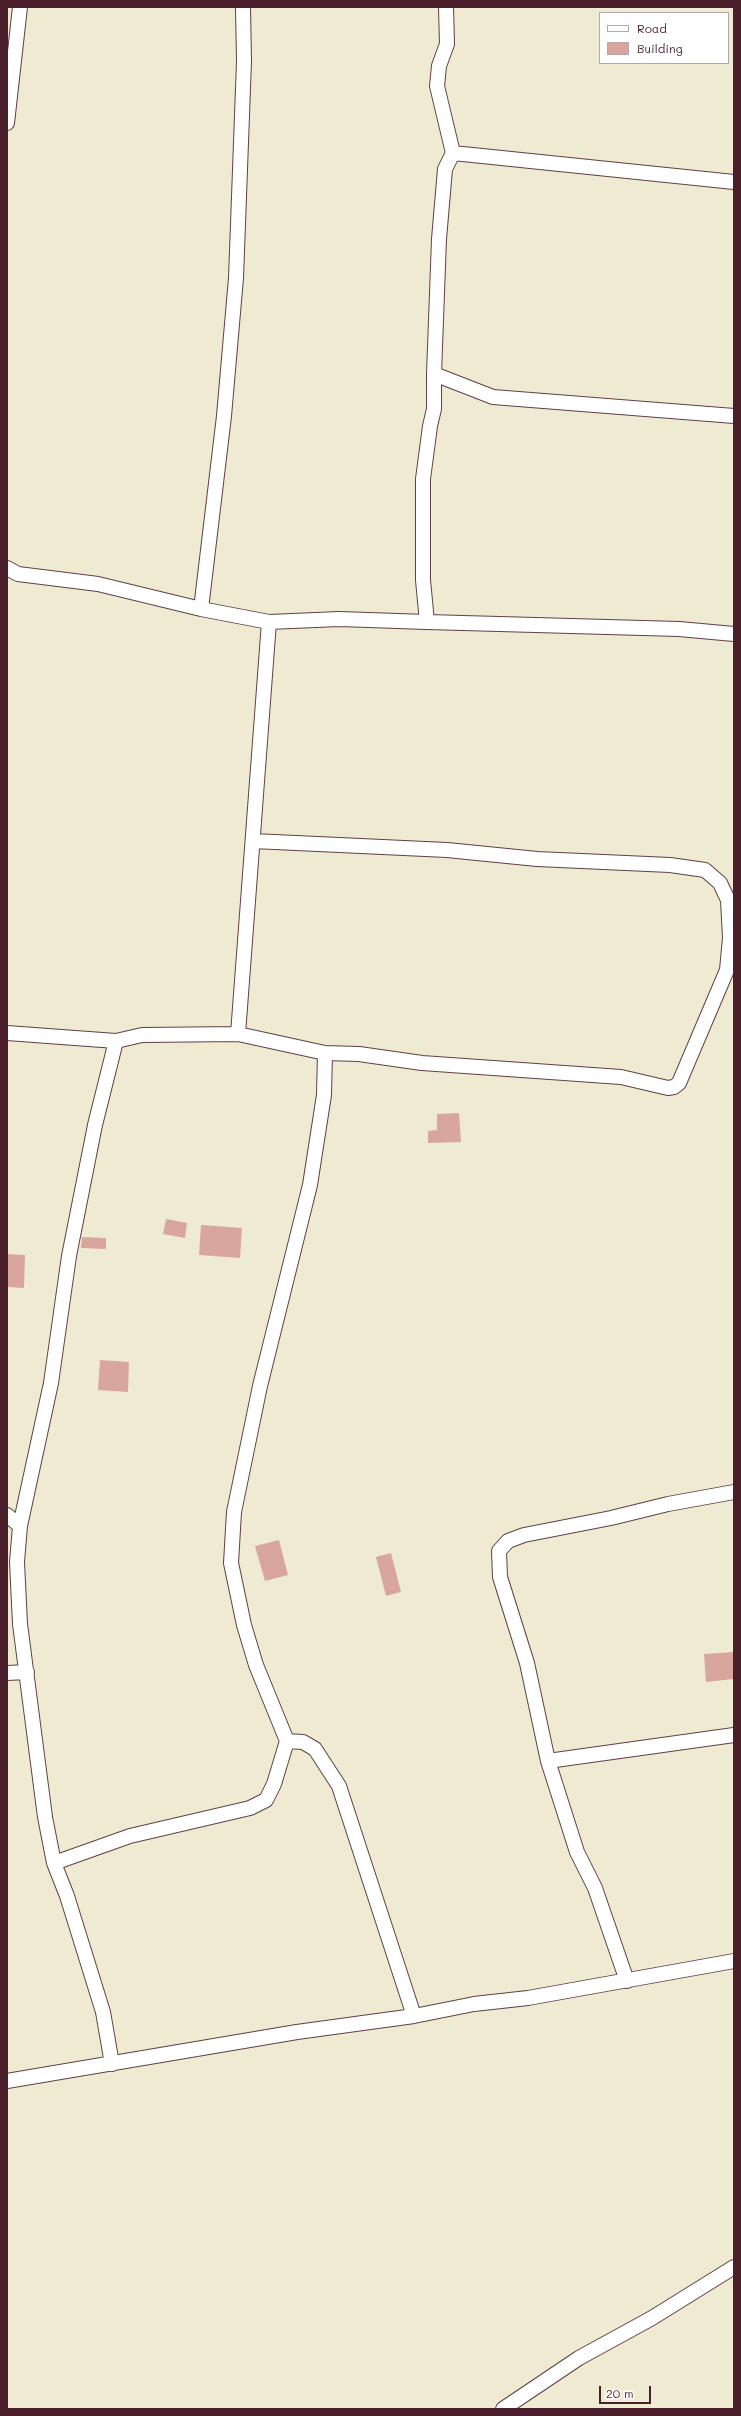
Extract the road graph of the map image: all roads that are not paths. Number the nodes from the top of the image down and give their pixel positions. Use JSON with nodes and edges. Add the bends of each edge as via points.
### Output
{"nodes":[{"id":1,"x":20,"y":7,"type":"edge"},
{"id":2,"x":243,"y":7,"type":"edge"},
{"id":3,"x":446,"y":7,"type":"edge"},
{"id":4,"x":7,"y":123,"type":"edge"},
{"id":5,"x":453,"y":153,"type":"junction"},
{"id":6,"x":734,"y":182,"type":"edge"},
{"id":7,"x":434,"y":374,"type":"junction"},
{"id":8,"x":734,"y":416,"type":"edge"},
{"id":9,"x":7,"y":568,"type":"edge"},
{"id":10,"x":201,"y":609,"type":"junction"},
{"id":11,"x":269,"y":622,"type":"junction"},
{"id":12,"x":427,"y":622,"type":"junction"},
{"id":13,"x":734,"y":634,"type":"edge"},
{"id":14,"x":253,"y":841,"type":"junction"},
{"id":15,"x":732,"y":938,"type":"edge"},
{"id":16,"x":7,"y":1032,"type":"edge"},
{"id":17,"x":238,"y":1034,"type":"junction"},
{"id":18,"x":116,"y":1041,"type":"junction"},
{"id":19,"x":326,"y":1053,"type":"junction"},
{"id":20,"x":734,"y":1492,"type":"edge"},
{"id":21,"x":7,"y":1515,"type":"edge"},
{"id":22,"x":20,"y":1526,"type":"junction"},
{"id":23,"x":27,"y":1672,"type":"junction"},
{"id":24,"x":7,"y":1673,"type":"edge"},
{"id":25,"x":734,"y":1735,"type":"edge"},
{"id":26,"x":287,"y":1741,"type":"junction"},
{"id":27,"x":548,"y":1761,"type":"junction"},
{"id":28,"x":54,"y":1863,"type":"junction"},
{"id":29,"x":734,"y":1961,"type":"edge"},
{"id":30,"x":627,"y":1981,"type":"junction"},
{"id":31,"x":414,"y":2016,"type":"junction"},
{"id":32,"x":112,"y":2064,"type":"junction"},
{"id":33,"x":7,"y":2081,"type":"edge"},
{"id":34,"x":734,"y":2267,"type":"edge"},
{"id":35,"x":503,"y":2409,"type":"edge"}],
"edges":[{"from":1,"to":4,"type":"street"},
{"from":2,"to":10,"type":"street","via":[[244,61],[236,278],[224,416]]},
{"from":3,"to":5,"type":"street","via":[[446,44],[439,66],[437,86]]},
{"from":5,"to":6,"type":"street"},
{"from":5,"to":7,"type":"street","via":[[444,177]]},
{"from":7,"to":8,"type":"street","via":[[493,397]]},
{"from":7,"to":12,"type":"street","via":[[434,409],[423,479],[423,580]]},
{"from":9,"to":10,"type":"street","via":[[18,574],[98,584]]},
{"from":10,"to":11,"type":"street"},
{"from":11,"to":12,"type":"street","via":[[339,619]]},
{"from":11,"to":14,"type":"street"},
{"from":12,"to":13,"type":"street","via":[[679,629]]},
{"from":14,"to":15,"type":"street","via":[[446,850],[537,859],[670,865],[705,870],[720,883],[728,900]]},
{"from":14,"to":17,"type":"street"},
{"from":15,"to":19,"type":"street","via":[[727,970],[682,1076],[674,1087],[668,1088],[621,1077],[422,1063],[359,1054]]},
{"from":16,"to":18,"type":"street"},
{"from":17,"to":18,"type":"street","via":[[142,1035]]},
{"from":17,"to":19,"type":"street"},
{"from":18,"to":22,"type":"street","via":[[69,1256],[51,1383]]},
{"from":19,"to":26,"type":"street","via":[[324,1095],[310,1185],[260,1386],[234,1512],[231,1563],[244,1626],[256,1665]]},
{"from":20,"to":27,"type":"street","via":[[524,1535],[508,1541],[499,1551],[500,1577],[527,1663]]},
{"from":21,"to":22,"type":"street"},
{"from":22,"to":23,"type":"street","via":[[20,1624]]},
{"from":23,"to":24,"type":"street"},
{"from":23,"to":28,"type":"street","via":[[34,1741]]},
{"from":25,"to":27,"type":"street"},
{"from":26,"to":28,"type":"street","via":[[274,1784],[266,1800],[250,1808],[130,1836]]},
{"from":26,"to":31,"type":"street","via":[[303,1742],[315,1749],[339,1786]]},
{"from":27,"to":30,"type":"street","via":[[577,1852],[595,1888]]},
{"from":28,"to":32,"type":"street","via":[[67,1896],[103,2012]]},
{"from":29,"to":30,"type":"street"},
{"from":30,"to":31,"type":"street"},
{"from":31,"to":32,"type":"street","via":[[289,2033]]},
{"from":32,"to":33,"type":"street"},
{"from":34,"to":35,"type":"street","via":[[652,2318],[580,2358]]}]}
